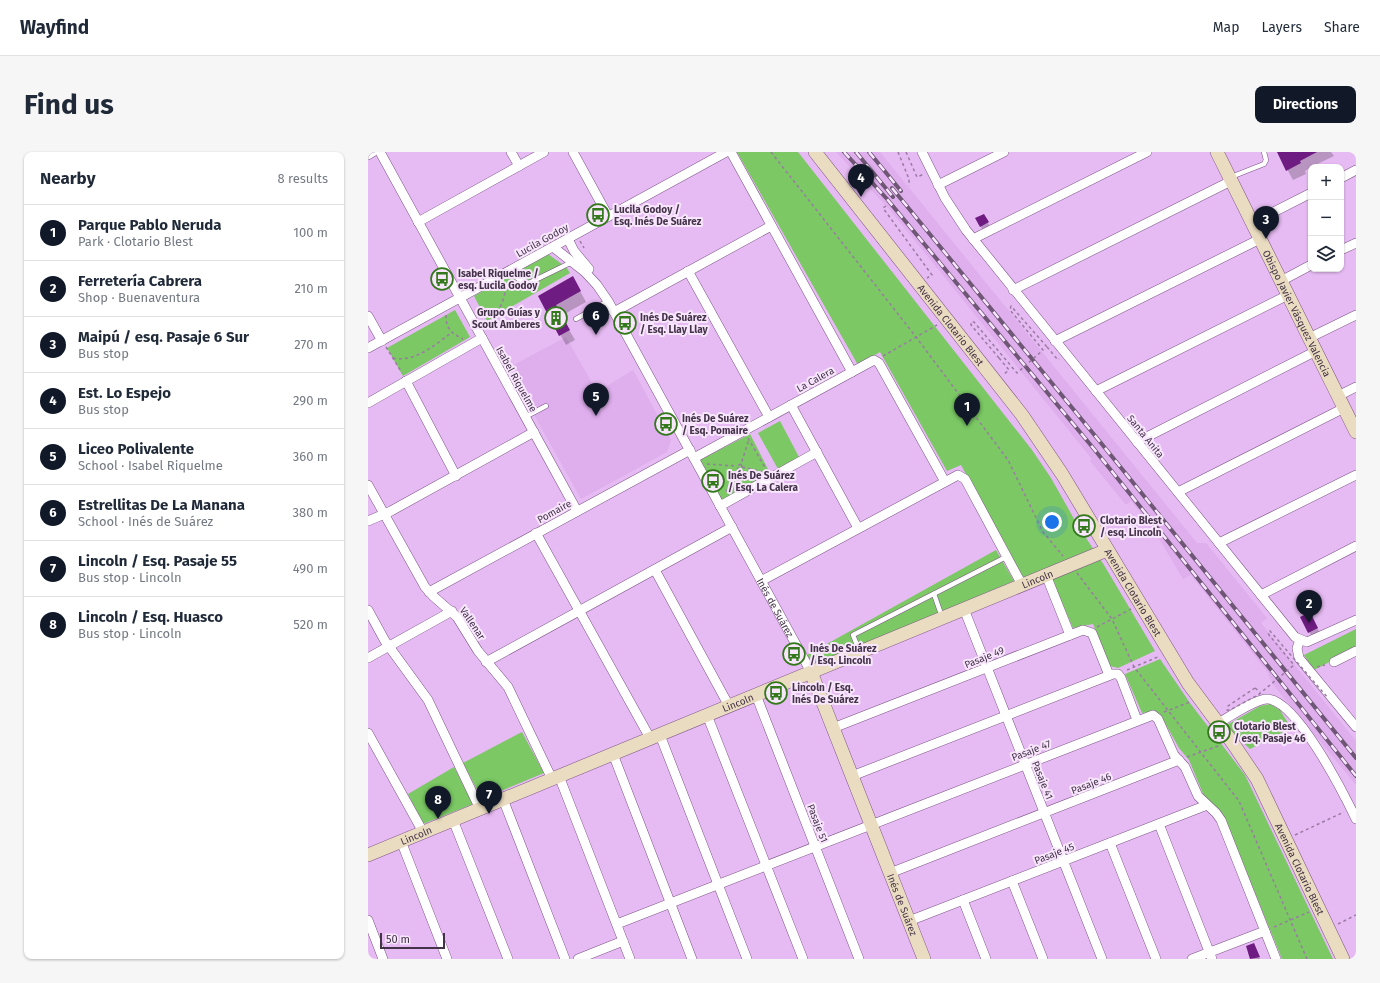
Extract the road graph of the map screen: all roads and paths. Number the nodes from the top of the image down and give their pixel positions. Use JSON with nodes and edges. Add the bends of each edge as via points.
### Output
{"nodes":[{"id":1,"x":373,"y":152,"type":"edge"},
{"id":2,"x":380,"y":152,"type":"edge"},
{"id":3,"x":511,"y":152,"type":"edge"},
{"id":4,"x":544,"y":152,"type":"edge"},
{"id":5,"x":573,"y":152,"type":"edge"},
{"id":6,"x":726,"y":152,"type":"edge"},
{"id":7,"x":731,"y":152,"type":"edge"},
{"id":8,"x":772,"y":152,"type":"edge"},
{"id":9,"x":815,"y":152,"type":"edge"},
{"id":10,"x":898,"y":152,"type":"edge"},
{"id":11,"x":906,"y":152,"type":"edge"},
{"id":12,"x":922,"y":152,"type":"edge"},
{"id":13,"x":1004,"y":152,"type":"edge"},
{"id":14,"x":1147,"y":152,"type":"edge"},
{"id":15,"x":1217,"y":152,"type":"edge"},
{"id":16,"x":1264,"y":152,"type":"edge"},
{"id":17,"x":368,"y":155,"type":"edge"},
{"id":18,"x":713,"y":155,"type":"edge"},
{"id":19,"x":519,"y":166,"type":"junction"},
{"id":20,"x":931,"y":170,"type":"junction"},
{"id":21,"x":1356,"y":170,"type":"edge"},
{"id":22,"x":1344,"y":176,"type":"edge"},
{"id":23,"x":1230,"y":180,"type":"junction"},
{"id":24,"x":938,"y":185,"type":"junction"},
{"id":25,"x":910,"y":186,"type":"dead end"},
{"id":26,"x":1308,"y":195,"type":"edge"},
{"id":27,"x":886,"y":206,"type":"dead end"},
{"id":28,"x":608,"y":216,"type":"junction"},
{"id":29,"x":418,"y":222,"type":"junction"},
{"id":30,"x":1252,"y":223,"type":"junction"},
{"id":31,"x":771,"y":226,"type":"junction"},
{"id":32,"x":568,"y":239,"type":"junction"},
{"id":33,"x":973,"y":239,"type":"junction"},
{"id":34,"x":1260,"y":239,"type":"junction"},
{"id":35,"x":1356,"y":243,"type":"edge"},
{"id":36,"x":553,"y":247,"type":"junction"},
{"id":37,"x":1344,"y":249,"type":"edge"},
{"id":38,"x":572,"y":262,"type":"junction"},
{"id":39,"x":1308,"y":268,"type":"edge"},
{"id":40,"x":688,"y":271,"type":"junction"},
{"id":41,"x":507,"y":272,"type":"junction"},
{"id":42,"x":1281,"y":281,"type":"junction"},
{"id":43,"x":920,"y":284,"type":"junction"},
{"id":44,"x":1013,"y":290,"type":"junction"},
{"id":45,"x":603,"y":293,"type":"junction"},
{"id":46,"x":1288,"y":295,"type":"junction"},
{"id":47,"x":460,"y":298,"type":"junction"},
{"id":48,"x":608,"y":301,"type":"junction"},
{"id":49,"x":446,"y":305,"type":"junction"},
{"id":50,"x":614,"y":312,"type":"junction"},
{"id":51,"x":1356,"y":315,"type":"edge"},
{"id":52,"x":368,"y":316,"type":"edge"},
{"id":53,"x":470,"y":316,"type":"junction"},
{"id":54,"x":576,"y":319,"type":"dead end"},
{"id":55,"x":947,"y":319,"type":"junction"},
{"id":56,"x":451,"y":333,"type":"junction"},
{"id":57,"x":916,"y":337,"type":"junction"},
{"id":58,"x":482,"y":338,"type":"junction"},
{"id":59,"x":1309,"y":338,"type":"junction"},
{"id":60,"x":382,"y":341,"type":"junction"},
{"id":61,"x":1055,"y":341,"type":"junction"},
{"id":62,"x":471,"y":344,"type":"junction"},
{"id":63,"x":1047,"y":347,"type":"dead end"},
{"id":64,"x":368,"y":348,"type":"edge"},
{"id":65,"x":1316,"y":351,"type":"junction"},
{"id":66,"x":393,"y":358,"type":"junction"},
{"id":67,"x":876,"y":360,"type":"junction"},
{"id":68,"x":852,"y":372,"type":"junction"},
{"id":69,"x":406,"y":381,"type":"junction"},
{"id":70,"x":995,"y":381,"type":"junction"},
{"id":71,"x":1356,"y":387,"type":"edge"},
{"id":72,"x":1096,"y":392,"type":"junction"},
{"id":73,"x":1338,"y":396,"type":"junction"},
{"id":74,"x":368,"y":403,"type":"edge"},
{"id":75,"x":791,"y":405,"type":"junction"},
{"id":76,"x":546,"y":406,"type":"dead end"},
{"id":77,"x":1344,"y":408,"type":"junction"},
{"id":78,"x":525,"y":416,"type":"junction"},
{"id":79,"x":769,"y":417,"type":"junction"},
{"id":80,"x":534,"y":432,"type":"junction"},
{"id":81,"x":1356,"y":432,"type":"edge"},
{"id":82,"x":1137,"y":442,"type":"junction"},
{"id":83,"x":817,"y":452,"type":"junction"},
{"id":84,"x":692,"y":454,"type":"junction"},
{"id":85,"x":704,"y":464,"type":"dead end"},
{"id":86,"x":741,"y":464,"type":"junction"},
{"id":87,"x":737,"y":466,"type":"junction"},
{"id":88,"x":742,"y":467,"type":"junction"},
{"id":89,"x":738,"y":469,"type":"junction"},
{"id":90,"x":1356,"y":475,"type":"edge"},
{"id":91,"x":456,"y":476,"type":"junction"},
{"id":92,"x":944,"y":480,"type":"junction"},
{"id":93,"x":368,"y":485,"type":"edge"},
{"id":94,"x":1178,"y":492,"type":"junction"},
{"id":95,"x":726,"y":493,"type":"dead end"},
{"id":96,"x":720,"y":506,"type":"junction"},
{"id":97,"x":577,"y":511,"type":"junction"},
{"id":98,"x":383,"y":512,"type":"junction"},
{"id":99,"x":368,"y":521,"type":"edge"},
{"id":100,"x":732,"y":527,"type":"junction"},
{"id":101,"x":858,"y":528,"type":"junction"},
{"id":102,"x":536,"y":533,"type":"junction"},
{"id":103,"x":1219,"y":543,"type":"junction"},
{"id":104,"x":1356,"y":546,"type":"edge"},
{"id":105,"x":1107,"y":550,"type":"junction"},
{"id":106,"x":1006,"y":557,"type":"junction"},
{"id":107,"x":1070,"y":565,"type":"junction"},
{"id":108,"x":655,"y":570,"type":"junction"},
{"id":109,"x":1046,"y":575,"type":"junction"},
{"id":110,"x":761,"y":581,"type":"junction"},
{"id":111,"x":1022,"y":585,"type":"junction"},
{"id":112,"x":429,"y":592,"type":"junction"},
{"id":113,"x":934,"y":594,"type":"junction"},
{"id":114,"x":1261,"y":595,"type":"junction"},
{"id":115,"x":1140,"y":605,"type":"junction"},
{"id":116,"x":964,"y":609,"type":"junction"},
{"id":117,"x":368,"y":610,"type":"edge"},
{"id":118,"x":452,"y":611,"type":"junction"},
{"id":119,"x":579,"y":611,"type":"junction"},
{"id":120,"x":942,"y":618,"type":"junction"},
{"id":121,"x":1112,"y":619,"type":"junction"},
{"id":122,"x":1356,"y":620,"type":"edge"},
{"id":123,"x":1090,"y":630,"type":"junction"},
{"id":124,"x":1070,"y":635,"type":"junction"},
{"id":125,"x":1300,"y":640,"type":"junction"},
{"id":126,"x":389,"y":646,"type":"junction"},
{"id":127,"x":1356,"y":651,"type":"edge"},
{"id":128,"x":860,"y":652,"type":"junction"},
{"id":129,"x":1169,"y":652,"type":"junction"},
{"id":130,"x":368,"y":658,"type":"edge"},
{"id":131,"x":486,"y":662,"type":"junction"},
{"id":132,"x":1334,"y":662,"type":"joint"},
{"id":133,"x":987,"y":667,"type":"junction"},
{"id":134,"x":1134,"y":667,"type":"junction"},
{"id":135,"x":1308,"y":669,"type":"junction"},
{"id":136,"x":811,"y":672,"type":"junction"},
{"id":137,"x":1113,"y":675,"type":"junction"},
{"id":138,"x":1256,"y":688,"type":"dead end"},
{"id":139,"x":756,"y":695,"type":"junction"},
{"id":140,"x":1328,"y":698,"type":"dead end"},
{"id":141,"x":1199,"y":699,"type":"junction"},
{"id":142,"x":730,"y":706,"type":"junction"},
{"id":143,"x":1168,"y":711,"type":"junction"},
{"id":144,"x":708,"y":715,"type":"junction"},
{"id":145,"x":1155,"y":715,"type":"junction"},
{"id":146,"x":1352,"y":715,"type":"edge"},
{"id":147,"x":1006,"y":716,"type":"junction"},
{"id":148,"x":1137,"y":720,"type":"junction"},
{"id":149,"x":1218,"y":723,"type":"junction"},
{"id":150,"x":1356,"y":727,"type":"edge"},
{"id":151,"x":833,"y":728,"type":"junction"},
{"id":152,"x":368,"y":733,"type":"edge"},
{"id":153,"x":655,"y":737,"type":"junction"},
{"id":154,"x":1232,"y":742,"type":"junction"},
{"id":155,"x":1202,"y":752,"type":"junction"},
{"id":156,"x":613,"y":754,"type":"junction"},
{"id":157,"x":1179,"y":760,"type":"junction"},
{"id":158,"x":1025,"y":764,"type":"junction"},
{"id":159,"x":852,"y":776,"type":"junction"},
{"id":160,"x":556,"y":777,"type":"junction"},
{"id":161,"x":503,"y":799,"type":"junction"},
{"id":162,"x":1207,"y":805,"type":"junction"},
{"id":163,"x":480,"y":808,"type":"junction"},
{"id":164,"x":1351,"y":809,"type":"junction"},
{"id":165,"x":1044,"y":813,"type":"junction"},
{"id":166,"x":1356,"y":819,"type":"edge"},
{"id":167,"x":453,"y":820,"type":"junction"},
{"id":168,"x":871,"y":824,"type":"junction"},
{"id":169,"x":1159,"y":824,"type":"junction"},
{"id":170,"x":423,"y":832,"type":"junction"},
{"id":171,"x":1286,"y":840,"type":"junction"},
{"id":172,"x":401,"y":841,"type":"junction"},
{"id":173,"x":1110,"y":843,"type":"junction"},
{"id":174,"x":815,"y":846,"type":"junction"},
{"id":175,"x":368,"y":855,"type":"edge"},
{"id":176,"x":1063,"y":861,"type":"junction"},
{"id":177,"x":767,"y":865,"type":"junction"},
{"id":178,"x":890,"y":873,"type":"junction"},
{"id":179,"x":1012,"y":881,"type":"junction"},
{"id":180,"x":718,"y":884,"type":"junction"},
{"id":181,"x":962,"y":900,"type":"junction"},
{"id":182,"x":670,"y":903,"type":"junction"},
{"id":183,"x":1320,"y":909,"type":"junction"},
{"id":184,"x":1356,"y":915,"type":"edge"},
{"id":185,"x":368,"y":920,"type":"edge"},
{"id":186,"x":1290,"y":920,"type":"junction"},
{"id":187,"x":910,"y":921,"type":"junction"},
{"id":188,"x":617,"y":924,"type":"junction"},
{"id":189,"x":1329,"y":928,"type":"junction"},
{"id":190,"x":1264,"y":931,"type":"junction"},
{"id":191,"x":623,"y":941,"type":"junction"},
{"id":192,"x":1211,"y":956,"type":"edge"},
{"id":193,"x":383,"y":959,"type":"edge"},
{"id":194,"x":447,"y":959,"type":"edge"},
{"id":195,"x":508,"y":959,"type":"edge"},
{"id":196,"x":565,"y":959,"type":"edge"},
{"id":197,"x":578,"y":959,"type":"edge"},
{"id":198,"x":630,"y":959,"type":"edge"},
{"id":199,"x":692,"y":959,"type":"edge"},
{"id":200,"x":747,"y":959,"type":"edge"},
{"id":201,"x":803,"y":959,"type":"edge"},
{"id":202,"x":859,"y":959,"type":"edge"},
{"id":203,"x":924,"y":959,"type":"edge"},
{"id":204,"x":986,"y":959,"type":"edge"},
{"id":205,"x":1044,"y":959,"type":"edge"},
{"id":206,"x":1102,"y":959,"type":"edge"},
{"id":207,"x":1156,"y":959,"type":"edge"},
{"id":208,"x":1192,"y":959,"type":"edge"},
{"id":209,"x":1276,"y":959,"type":"edge"},
{"id":210,"x":1307,"y":959,"type":"edge"},
{"id":211,"x":1343,"y":959,"type":"edge"}],
"edges":[{"from":1,"to":17,"type":"street"},
{"from":2,"to":29,"type":"street","name":"Isabel Riquelme"},
{"from":3,"to":19,"type":"street"},
{"from":4,"to":19,"type":"street"},
{"from":5,"to":28,"type":"street"},
{"from":6,"to":18,"type":"street","name":"Lucila Godoy"},
{"from":7,"to":31,"type":"street"},
{"from":8,"to":57,"type":"path"},
{"from":9,"to":43,"type":"street","name":"Avenida Clotario Blest"},
{"from":10,"to":25,"type":"path"},
{"from":11,"to":20,"type":"path","via":[[917,177]]},
{"from":12,"to":20,"type":"street","name":"Santa Anita"},
{"from":13,"to":24,"type":"street"},
{"from":14,"to":33,"type":"street"},
{"from":15,"to":23,"type":"street","name":"Obispo Javier Vásquez Valencia"},
{"from":16,"to":23,"type":"lane","via":[[1264,164]]},
{"from":18,"to":28,"type":"street","name":"Lucila Godoy"},
{"from":19,"to":29,"type":"street"},
{"from":20,"to":24,"type":"street","name":"Santa Anita"},
{"from":21,"to":22,"type":"street"},
{"from":23,"to":30,"type":"street","name":"Obispo Javier Vásquez Valencia"},
{"from":23,"to":44,"type":"street"},
{"from":24,"to":33,"type":"street","name":"Santa Anita"},
{"from":26,"to":30,"type":"street"},
{"from":27,"to":43,"type":"path","via":[[883,208],[932,275]]},
{"from":28,"to":32,"type":"street","name":"Lucila Godoy"},
{"from":29,"to":47,"type":"street","name":"Isabel Riquelme"},
{"from":30,"to":34,"type":"street","name":"Obispo Javier Vásquez Valencia"},
{"from":31,"to":40,"type":"street"},
{"from":31,"to":68,"type":"street"},
{"from":32,"to":36,"type":"street","name":"Lucila Godoy"},
{"from":32,"to":45,"type":"street","name":"Inés de Suárez"},
{"from":33,"to":44,"type":"street","name":"Santa Anita"},
{"from":34,"to":42,"type":"street","name":"Obispo Javier Vásquez Valencia"},
{"from":34,"to":61,"type":"street"},
{"from":35,"to":37,"type":"street"},
{"from":36,"to":38,"type":"street","name":"Inés de Suárez"},
{"from":36,"to":41,"type":"street","name":"Lucila Godoy"},
{"from":38,"to":41,"type":"lane","via":[[529,283],[521,282]]},
{"from":38,"to":45,"type":"street","name":"Inés de Suárez","via":[[588,275]]},
{"from":39,"to":42,"type":"street"},
{"from":40,"to":50,"type":"street"},
{"from":40,"to":79,"type":"street"},
{"from":41,"to":47,"type":"street","name":"Lucila Godoy"},
{"from":41,"to":53,"type":"path","via":[[505,293],[495,312],[488,316]]},
{"from":42,"to":46,"type":"street","name":"Obispo Javier Vásquez Valencia"},
{"from":43,"to":55,"type":"street","name":"Avenida Clotario Blest"},
{"from":44,"to":61,"type":"street","name":"Santa Anita"},
{"from":45,"to":48,"type":"street","name":"Inés de Suárez"},
{"from":46,"to":59,"type":"street","name":"Obispo Javier Vásquez Valencia"},
{"from":46,"to":72,"type":"street"},
{"from":47,"to":49,"type":"street","name":"Lucila Godoy"},
{"from":47,"to":53,"type":"street","name":"Isabel Riquelme"},
{"from":48,"to":50,"type":"street","name":"Inés de Suárez"},
{"from":48,"to":54,"type":"lane"},
{"from":49,"to":56,"type":"path","via":[[447,327]]},
{"from":49,"to":60,"type":"street","name":"Lucila Godoy"},
{"from":50,"to":84,"type":"street","name":"Inés de Suárez"},
{"from":51,"to":59,"type":"street"},
{"from":52,"to":60,"type":"street"},
{"from":53,"to":58,"type":"street","name":"Isabel Riquelme"},
{"from":55,"to":57,"type":"path"},
{"from":55,"to":70,"type":"street","name":"Avenida Clotario Blest"},
{"from":56,"to":62,"type":"path"},
{"from":56,"to":66,"type":"path","via":[[408,359]]},
{"from":57,"to":67,"type":"path"},
{"from":57,"to":107,"type":"path","via":[[1008,460],[1044,532]]},
{"from":58,"to":62,"type":"street"},
{"from":58,"to":78,"type":"street","name":"Isabel Riquelme"},
{"from":59,"to":65,"type":"street","name":"Obispo Javier Vásquez Valencia"},
{"from":60,"to":64,"type":"street","name":"Lucila Godoy"},
{"from":60,"to":66,"type":"path"},
{"from":61,"to":72,"type":"street","name":"Santa Anita"},
{"from":62,"to":69,"type":"street"},
{"from":63,"to":70,"type":"path","bridge":true,"via":[[1011,306],[1009,309],[1043,350],[1017,373],[974,322],[971,322],[1009,370]]},
{"from":65,"to":73,"type":"street","name":"Obispo Javier Vásquez Valencia"},
{"from":65,"to":82,"type":"street"},
{"from":66,"to":69,"type":"path"},
{"from":67,"to":68,"type":"street","name":"La Calera"},
{"from":67,"to":92,"type":"street"},
{"from":68,"to":75,"type":"street","name":"La Calera"},
{"from":69,"to":74,"type":"street"},
{"from":69,"to":91,"type":"street"},
{"from":70,"to":105,"type":"street","name":"Avenida Clotario Blest","via":[[1052,457]]},
{"from":71,"to":73,"type":"street"},
{"from":72,"to":82,"type":"street","name":"Santa Anita"},
{"from":73,"to":77,"type":"street","name":"Obispo Javier Vásquez Valencia"},
{"from":75,"to":79,"type":"street","name":"La Calera"},
{"from":75,"to":83,"type":"street"},
{"from":76,"to":78,"type":"lane"},
{"from":77,"to":81,"type":"street","name":"Obispo Javier Vásquez Valencia"},
{"from":77,"to":94,"type":"street"},
{"from":78,"to":80,"type":"street","name":"Isabel Riquelme"},
{"from":79,"to":84,"type":"street","name":"La Calera"},
{"from":80,"to":91,"type":"street"},
{"from":80,"to":97,"type":"street","name":"Isabel Riquelme"},
{"from":82,"to":94,"type":"street","name":"Santa Anita"},
{"from":83,"to":96,"type":"street"},
{"from":83,"to":101,"type":"street"},
{"from":84,"to":96,"type":"street","name":"Inés de Suárez"},
{"from":84,"to":97,"type":"street","name":"Pomaire"},
{"from":85,"to":87,"type":"path"},
{"from":86,"to":87,"type":"path"},
{"from":86,"to":88,"type":"path"},
{"from":86,"to":88,"type":"path","via":[[749,439],[768,474]]},
{"from":87,"to":89,"type":"path"},
{"from":88,"to":89,"type":"path"},
{"from":89,"to":95,"type":"path"},
{"from":90,"to":103,"type":"street"},
{"from":91,"to":98,"type":"street","via":[[391,511]]},
{"from":92,"to":101,"type":"street"},
{"from":92,"to":106,"type":"street","via":[[958,474],[965,479]]},
{"from":93,"to":98,"type":"street","name":"Vallenar"},
{"from":94,"to":103,"type":"street","name":"Santa Anita"},
{"from":96,"to":100,"type":"street","name":"Inés de Suárez"},
{"from":97,"to":102,"type":"street","name":"Pomaire"},
{"from":98,"to":99,"type":"street"},
{"from":98,"to":112,"type":"street","name":"Vallenar"},
{"from":100,"to":108,"type":"street"},
{"from":100,"to":110,"type":"street","name":"Inés de Suárez"},
{"from":101,"to":110,"type":"street"},
{"from":102,"to":112,"type":"street","name":"Pomaire"},
{"from":102,"to":119,"type":"street"},
{"from":103,"to":114,"type":"street","name":"Santa Anita"},
{"from":104,"to":114,"type":"street"},
{"from":105,"to":107,"type":"street","name":"Lincoln"},
{"from":105,"to":115,"type":"street","name":"Avenida Clotario Blest"},
{"from":106,"to":111,"type":"street"},
{"from":106,"to":113,"type":"lane"},
{"from":107,"to":109,"type":"street","name":"Lincoln"},
{"from":107,"to":121,"type":"path"},
{"from":108,"to":119,"type":"street"},
{"from":108,"to":142,"type":"street"},
{"from":109,"to":111,"type":"street","name":"Lincoln"},
{"from":109,"to":124,"type":"street"},
{"from":110,"to":136,"type":"street","name":"Inés de Suárez"},
{"from":111,"to":116,"type":"street","name":"Lincoln"},
{"from":112,"to":118,"type":"street","name":"Vallenar"},
{"from":113,"to":120,"type":"lane"},
{"from":113,"to":128,"type":"lane","via":[[853,635]]},
{"from":114,"to":125,"type":"street","name":"Santa Anita"},
{"from":115,"to":121,"type":"path"},
{"from":115,"to":129,"type":"street","name":"Avenida Clotario Blest"},
{"from":116,"to":120,"type":"street","name":"Lincoln"},
{"from":116,"to":133,"type":"street","name":"Pasaje 41"},
{"from":117,"to":126,"type":"street"},
{"from":118,"to":126,"type":"street"},
{"from":118,"to":131,"type":"street","name":"Vallenar"},
{"from":119,"to":131,"type":"street"},
{"from":119,"to":153,"type":"street"},
{"from":120,"to":128,"type":"street","name":"Lincoln"},
{"from":121,"to":123,"type":"path"},
{"from":121,"to":134,"type":"path"},
{"from":122,"to":125,"type":"street","via":[[1314,640]]},
{"from":123,"to":124,"type":"street","name":"Pasaje 49"},
{"from":123,"to":137,"type":"street"},
{"from":124,"to":133,"type":"street","name":"Pasaje 49"},
{"from":125,"to":135,"type":"street","via":[[1298,655]]},
{"from":126,"to":130,"type":"street"},
{"from":126,"to":163,"type":"street","via":[[428,700]]},
{"from":127,"to":132,"type":"street"},
{"from":128,"to":136,"type":"street","name":"Lincoln"},
{"from":129,"to":134,"type":"path"},
{"from":129,"to":141,"type":"street","name":"Avenida Clotario Blest"},
{"from":131,"to":160,"type":"street","name":"Vallenar","via":[[512,695]]},
{"from":132,"to":135,"type":"path"},
{"from":133,"to":147,"type":"street","name":"Pasaje 41"},
{"from":133,"to":151,"type":"street","name":"Pasaje 49"},
{"from":134,"to":137,"type":"path"},
{"from":134,"to":143,"type":"path"},
{"from":135,"to":146,"type":"street"},
{"from":136,"to":139,"type":"street","name":"Lincoln"},
{"from":136,"to":151,"type":"street","name":"Inés de Suárez"},
{"from":137,"to":147,"type":"street"},
{"from":137,"to":148,"type":"street","via":[[1121,678]]},
{"from":138,"to":140,"type":"path","bridge":true,"via":[[1228,706],[1227,710],[1258,695],[1294,665],[1269,635],[1270,631]]},
{"from":139,"to":142,"type":"street","name":"Lincoln"},
{"from":139,"to":174,"type":"street","name":"Pasaje 51"},
{"from":141,"to":143,"type":"path"},
{"from":141,"to":149,"type":"street","name":"Avenida Clotario Blest"},
{"from":142,"to":144,"type":"street","name":"Lincoln"},
{"from":143,"to":145,"type":"path"},
{"from":143,"to":155,"type":"path"},
{"from":144,"to":153,"type":"street","name":"Lincoln"},
{"from":144,"to":177,"type":"street"},
{"from":145,"to":148,"type":"street","name":"Pasaje 47"},
{"from":145,"to":157,"type":"street"},
{"from":146,"to":150,"type":"street"},
{"from":147,"to":158,"type":"street","name":"Pasaje 41"},
{"from":147,"to":159,"type":"street"},
{"from":148,"to":158,"type":"street","name":"Pasaje 47"},
{"from":149,"to":154,"type":"street","name":"Avenida Clotario Blest"},
{"from":149,"to":164,"type":"street","via":[[1260,701],[1268,699],[1276,702],[1313,742]]},
{"from":151,"to":159,"type":"street","name":"Inés de Suárez"},
{"from":152,"to":170,"type":"street"},
{"from":153,"to":156,"type":"street","name":"Lincoln"},
{"from":153,"to":180,"type":"street"},
{"from":154,"to":155,"type":"path"},
{"from":154,"to":171,"type":"street","name":"Avenida Clotario Blest","via":[[1257,779]]},
{"from":155,"to":157,"type":"path"},
{"from":155,"to":186,"type":"path","via":[[1239,801]]},
{"from":156,"to":160,"type":"street","name":"Lincoln"},
{"from":156,"to":182,"type":"street"},
{"from":157,"to":162,"type":"street","via":[[1185,767],[1198,796]]},
{"from":157,"to":165,"type":"street","name":"Pasaje 46"},
{"from":158,"to":165,"type":"street","name":"Pasaje 41"},
{"from":158,"to":168,"type":"street","name":"Pasaje 47"},
{"from":159,"to":168,"type":"street","name":"Inés de Suárez"},
{"from":160,"to":161,"type":"street","name":"Lincoln"},
{"from":160,"to":188,"type":"street","name":"Vallenar"},
{"from":161,"to":163,"type":"street","name":"Lincoln"},
{"from":161,"to":196,"type":"street"},
{"from":162,"to":169,"type":"street","name":"Pasaje 45"},
{"from":162,"to":190,"type":"street","via":[[1221,820]]},
{"from":163,"to":167,"type":"street","name":"Lincoln"},
{"from":164,"to":166,"type":"street"},
{"from":164,"to":171,"type":"path"},
{"from":165,"to":176,"type":"street","name":"Pasaje 41"},
{"from":165,"to":178,"type":"street","name":"Pasaje 46"},
{"from":167,"to":170,"type":"street","name":"Lincoln"},
{"from":167,"to":195,"type":"street"},
{"from":168,"to":174,"type":"street","name":"Pasaje 47"},
{"from":168,"to":178,"type":"street","name":"Inés de Suárez"},
{"from":169,"to":173,"type":"street","name":"Pasaje 45"},
{"from":169,"to":192,"type":"street"},
{"from":170,"to":172,"type":"street","name":"Lincoln"},
{"from":171,"to":183,"type":"street","name":"Avenida Clotario Blest"},
{"from":172,"to":175,"type":"street","name":"Lincoln"},
{"from":172,"to":194,"type":"street"},
{"from":173,"to":176,"type":"street","name":"Pasaje 45"},
{"from":173,"to":207,"type":"street"},
{"from":174,"to":177,"type":"street","name":"Pasaje 47"},
{"from":174,"to":202,"type":"street","name":"Pasaje 51"},
{"from":176,"to":179,"type":"street","name":"Pasaje 45"},
{"from":176,"to":206,"type":"street","name":"Pasaje 41"},
{"from":177,"to":180,"type":"street","name":"Pasaje 47"},
{"from":177,"to":201,"type":"street"},
{"from":178,"to":187,"type":"street","name":"Inés de Suárez"},
{"from":179,"to":181,"type":"street","name":"Pasaje 45"},
{"from":179,"to":205,"type":"street"},
{"from":180,"to":182,"type":"street","name":"Pasaje 47"},
{"from":180,"to":200,"type":"street"},
{"from":181,"to":187,"type":"street","name":"Pasaje 45"},
{"from":181,"to":204,"type":"street"},
{"from":182,"to":188,"type":"street","name":"Pasaje 47"},
{"from":182,"to":199,"type":"street"},
{"from":183,"to":186,"type":"path"},
{"from":183,"to":189,"type":"street","name":"Avenida Clotario Blest"},
{"from":184,"to":189,"type":"path"},
{"from":185,"to":193,"type":"street"},
{"from":186,"to":190,"type":"path"},
{"from":186,"to":210,"type":"path"},
{"from":187,"to":203,"type":"street","name":"Inés de Suárez"},
{"from":188,"to":191,"type":"street","name":"Vallenar"},
{"from":189,"to":211,"type":"street","name":"Avenida Clotario Blest"},
{"from":190,"to":192,"type":"street"},
{"from":190,"to":209,"type":"street"},
{"from":191,"to":197,"type":"street"},
{"from":191,"to":198,"type":"street","name":"Vallenar"},
{"from":192,"to":208,"type":"street"}]}
